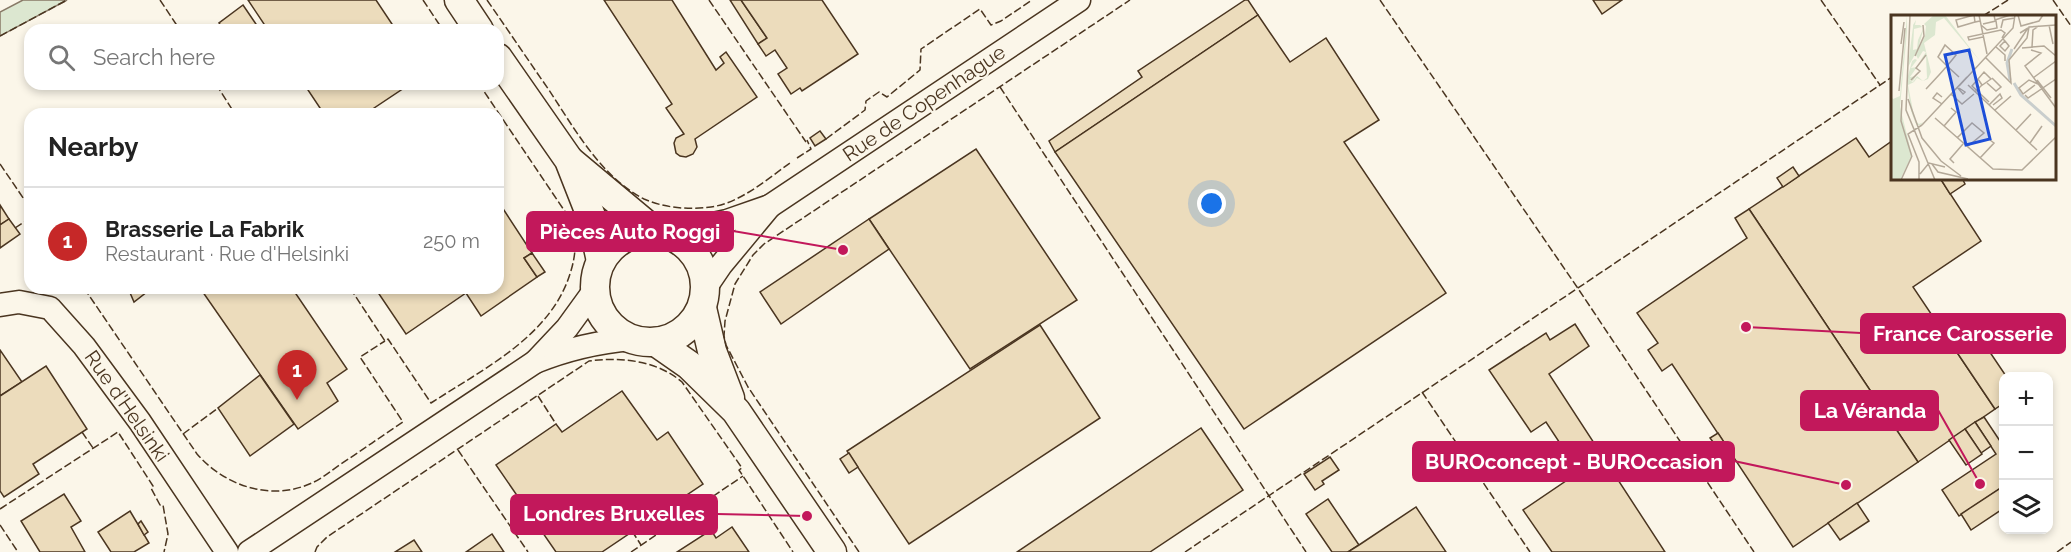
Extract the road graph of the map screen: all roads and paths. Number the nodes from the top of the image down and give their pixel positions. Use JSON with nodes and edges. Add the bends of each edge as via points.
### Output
{"nodes":[{"id":1,"x":459,"y":0,"type":"edge"},
{"id":2,"x":1078,"y":0,"type":"edge"},
{"id":3,"x":475,"y":24,"type":"edge"},
{"id":4,"x":504,"y":67,"type":"edge"},
{"id":5,"x":569,"y":160,"type":"junction"},
{"id":6,"x":770,"y":206,"type":"junction"},
{"id":7,"x":661,"y":233,"type":"junction"},
{"id":8,"x":599,"y":275,"type":"junction"},
{"id":9,"x":704,"y":297,"type":"junction"},
{"id":10,"x":0,"y":305,"type":"edge"},
{"id":11,"x":644,"y":341,"type":"junction"},
{"id":12,"x":535,"y":362,"type":"junction"},
{"id":13,"x":736,"y":411,"type":"junction"},
{"id":14,"x":227,"y":552,"type":"edge"},
{"id":15,"x":249,"y":552,"type":"edge"},
{"id":16,"x":832,"y":552,"type":"edge"}],
"edges":[{"from":1,"to":3,"type":"street"},
{"from":2,"to":6,"type":"street","name":"Rue de Copenhague"},
{"from":4,"to":5,"type":"street"},
{"from":5,"to":7,"type":"street"},
{"from":5,"to":8,"type":"street","via":[[591,216]]},
{"from":6,"to":7,"type":"street","name":"Rue de Copenhague","via":[[727,221]]},
{"from":6,"to":9,"type":"street","name":"Rue de Copenhague","via":[[733,249]]},
{"from":7,"to":8,"type":"street","via":[[637,233],[623,238],[612,246]]},
{"from":7,"to":9,"type":"street","via":[[685,244],[694,253],[702,267]]},
{"from":8,"to":11,"type":"street","via":[[598,303],[603,317],[615,330]]},
{"from":8,"to":12,"type":"street","via":[[567,328]]},
{"from":9,"to":11,"type":"street","via":[[683,332],[674,338]]},
{"from":9,"to":13,"type":"street","via":[[712,351]]},
{"from":10,"to":14,"type":"street","name":"Rue d'Helsinki","via":[[19,302],[50,308],[84,346],[140,422]]},
{"from":11,"to":12,"type":"street","via":[[604,341]]},
{"from":11,"to":13,"type":"street","via":[[689,365]]},
{"from":12,"to":15,"type":"street"},
{"from":13,"to":16,"type":"street"}]}
